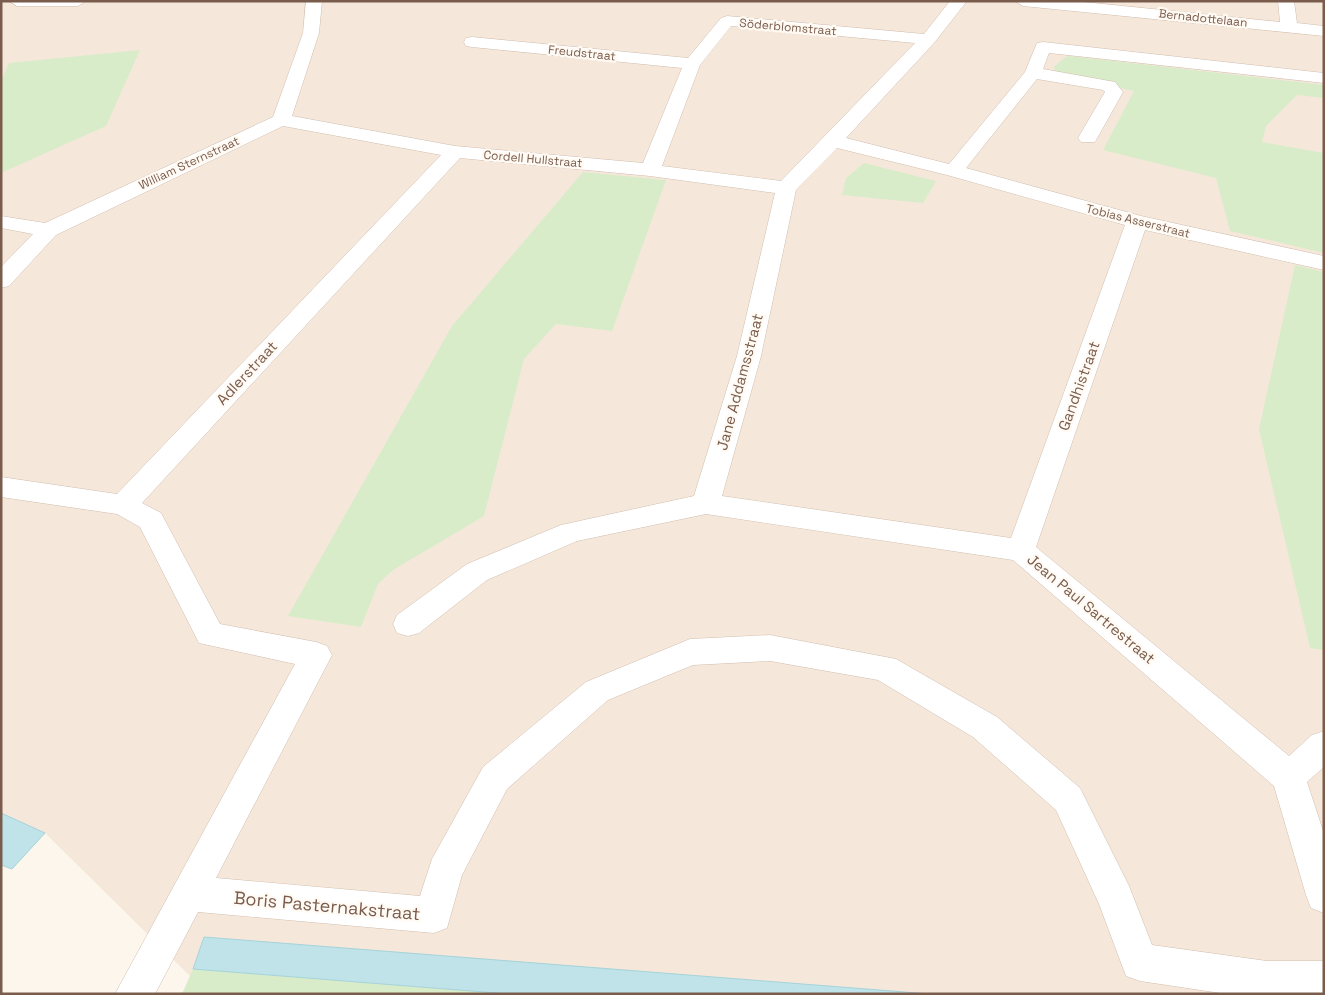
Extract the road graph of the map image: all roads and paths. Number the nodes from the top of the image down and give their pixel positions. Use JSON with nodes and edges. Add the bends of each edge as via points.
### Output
{"nodes":[{"id":1,"x":17,"y":1,"type":"edge"},
{"id":2,"x":78,"y":1,"type":"edge"},
{"id":3,"x":314,"y":1,"type":"edge"},
{"id":4,"x":958,"y":1,"type":"edge"},
{"id":5,"x":1023,"y":1,"type":"edge"},
{"id":6,"x":1286,"y":1,"type":"edge"},
{"id":7,"x":1085,"y":4,"type":"edge"},
{"id":8,"x":1289,"y":26,"type":"junction"},
{"id":9,"x":1324,"y":31,"type":"edge"},
{"id":10,"x":928,"y":39,"type":"junction"},
{"id":11,"x":472,"y":42,"type":"dead end"},
{"id":12,"x":692,"y":64,"type":"junction"},
{"id":13,"x":1033,"y":73,"type":"junction"},
{"id":14,"x":1324,"y":78,"type":"edge"},
{"id":15,"x":281,"y":120,"type":"junction"},
{"id":16,"x":1088,"y":138,"type":"dead end"},
{"id":17,"x":833,"y":141,"type":"junction"},
{"id":18,"x":455,"y":152,"type":"junction"},
{"id":19,"x":650,"y":170,"type":"junction"},
{"id":20,"x":954,"y":171,"type":"junction"},
{"id":21,"x":786,"y":188,"type":"junction"},
{"id":22,"x":1,"y":222,"type":"edge"},
{"id":23,"x":1137,"y":222,"type":"junction"},
{"id":24,"x":48,"y":230,"type":"junction"},
{"id":25,"x":1324,"y":263,"type":"edge"},
{"id":26,"x":1,"y":281,"type":"edge"},
{"id":27,"x":1,"y":487,"type":"edge"},
{"id":28,"x":706,"y":504,"type":"junction"},
{"id":29,"x":123,"y":505,"type":"junction"},
{"id":30,"x":1021,"y":550,"type":"junction"},
{"id":31,"x":408,"y":624,"type":"dead end"},
{"id":32,"x":1324,"y":745,"type":"edge"},
{"id":33,"x":1289,"y":777,"type":"junction"},
{"id":34,"x":188,"y":893,"type":"junction"},
{"id":35,"x":1324,"y":895,"type":"edge"},
{"id":36,"x":1324,"y":980,"type":"edge"},
{"id":37,"x":134,"y":994,"type":"edge"}],
"edges":[{"from":1,"to":2,"type":"street"},
{"from":3,"to":15,"type":"street","via":[[311,33]]},
{"from":4,"to":10,"type":"street"},
{"from":5,"to":7,"type":"street","name":"Bernadottelaan"},
{"from":6,"to":8,"type":"street"},
{"from":7,"to":8,"type":"street","name":"Bernadottelaan"},
{"from":8,"to":9,"type":"street","name":"Bernadottelaan"},
{"from":10,"to":12,"type":"street","name":"Söderblomstraat","via":[[728,21]]},
{"from":10,"to":17,"type":"street"},
{"from":11,"to":12,"type":"street","name":"Freudstraat"},
{"from":12,"to":19,"type":"street","name":"Söderblomstraat"},
{"from":13,"to":14,"type":"street","via":[[1043,47]]},
{"from":13,"to":16,"type":"street","via":[[1109,86],[1114,92]]},
{"from":13,"to":20,"type":"street"},
{"from":15,"to":18,"type":"street","name":"Cordell Hullstraat"},
{"from":15,"to":24,"type":"street","name":"William Sternstraat"},
{"from":17,"to":20,"type":"street","name":"Tobias Asserstraat"},
{"from":17,"to":21,"type":"street"},
{"from":18,"to":19,"type":"street","name":"Cordell Hullstraat"},
{"from":18,"to":29,"type":"street","name":"Adlerstraat"},
{"from":19,"to":21,"type":"street","name":"Cordell Hullstraat"},
{"from":20,"to":23,"type":"street","name":"Tobias Asserstraat"},
{"from":21,"to":28,"type":"street","name":"Jane Addamsstraat","via":[[749,356]]},
{"from":22,"to":24,"type":"street"},
{"from":23,"to":25,"type":"street","name":"Tobias Asserstraat"},
{"from":23,"to":30,"type":"street","name":"Gandhistraat"},
{"from":24,"to":26,"type":"street","name":"William Sternstraat"},
{"from":27,"to":29,"type":"street"},
{"from":28,"to":30,"type":"street","name":"Jean Paul Sartrestraat"},
{"from":28,"to":31,"type":"street","via":[[571,532],[477,572]]},
{"from":29,"to":34,"type":"street","via":[[151,520],[210,634],[316,655]]},
{"from":30,"to":33,"type":"street","name":"Jean Paul Sartrestraat"},
{"from":32,"to":33,"type":"street"},
{"from":33,"to":35,"type":"street"},
{"from":34,"to":36,"type":"street","name":"Boris Pasternakstraat","via":[[434,915],[445,871],[495,778],[597,691],[690,652],[770,648],[885,668],[986,727],[1068,799],[1116,899],[1140,962],[1267,980]]},
{"from":34,"to":37,"type":"street"}]}
